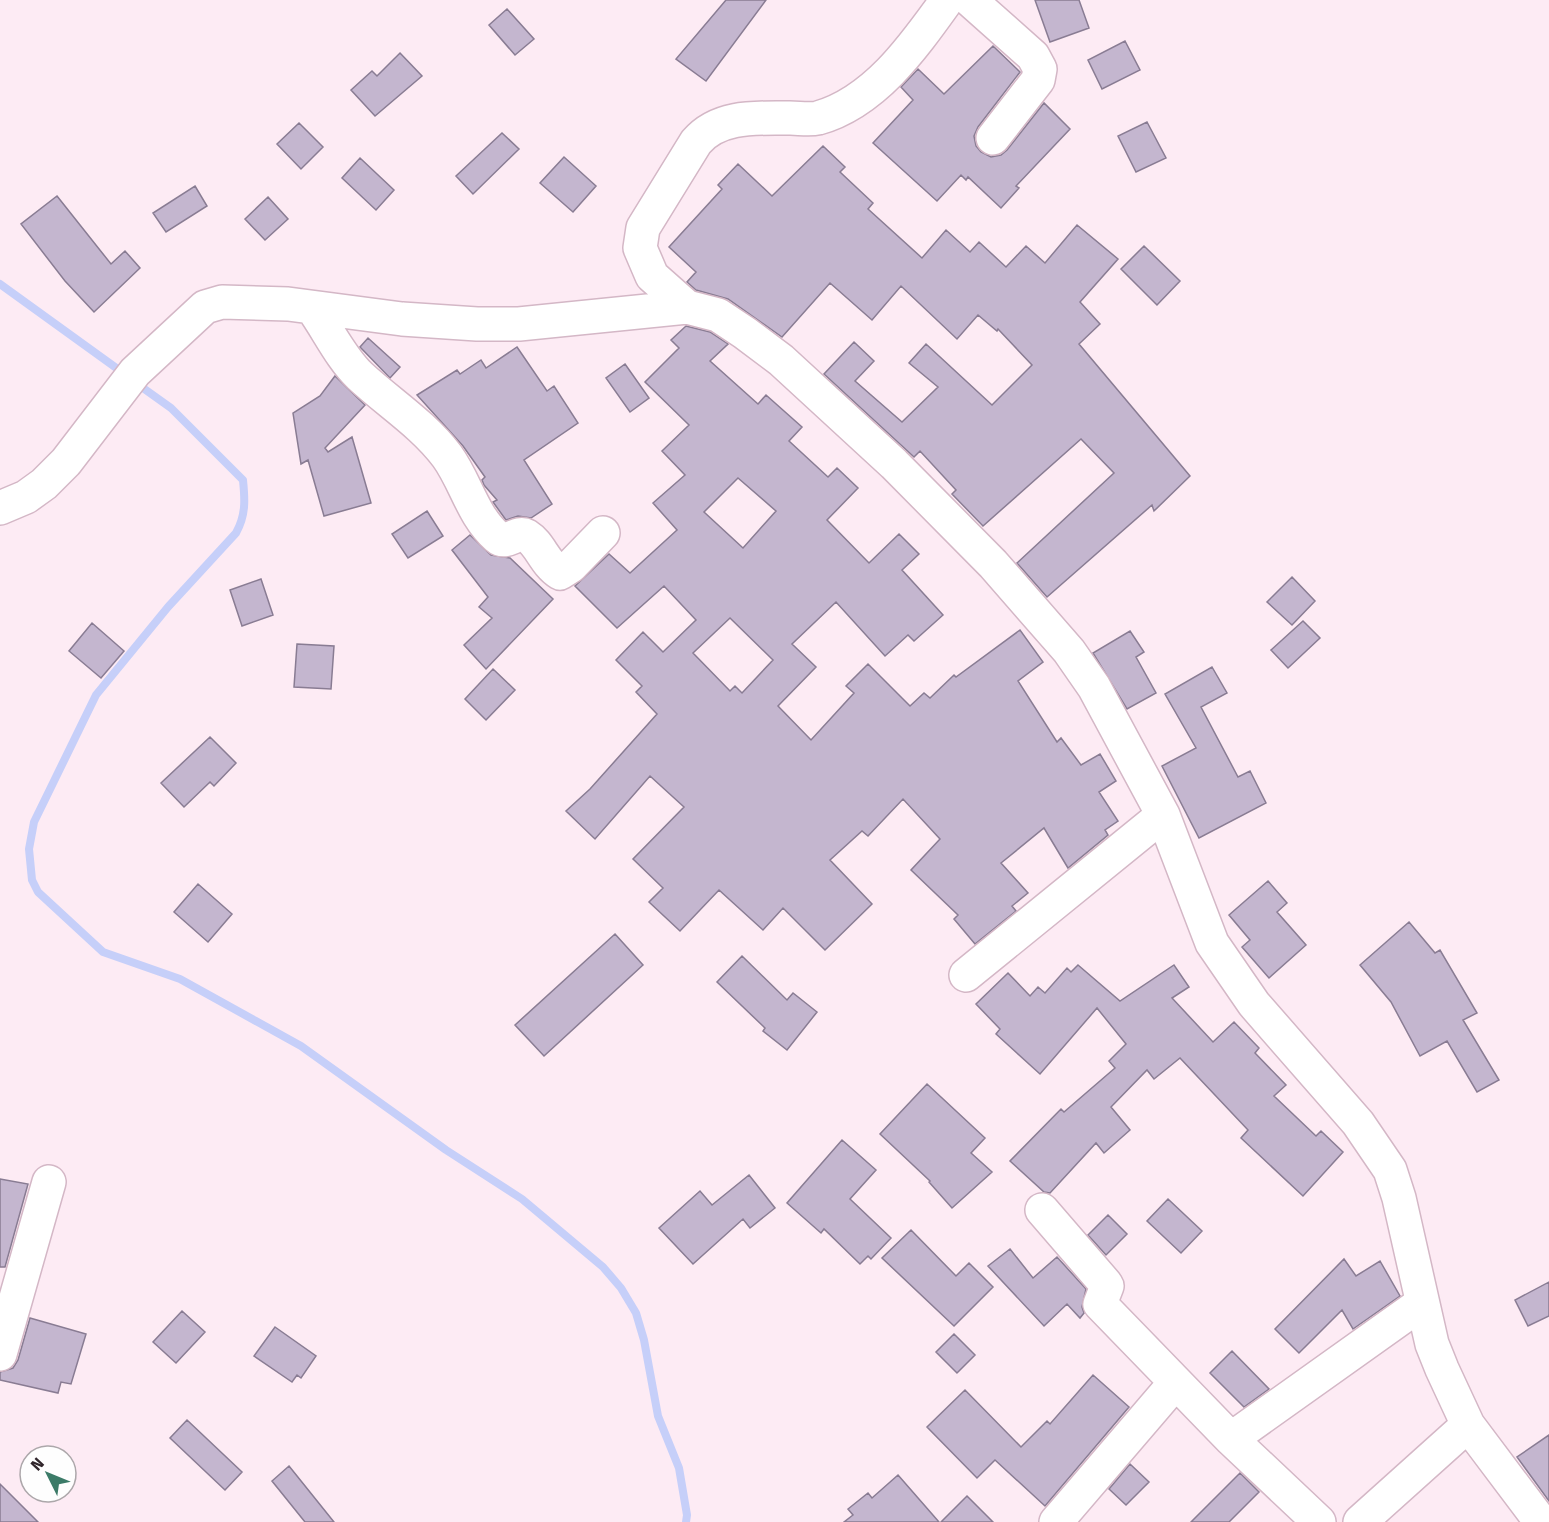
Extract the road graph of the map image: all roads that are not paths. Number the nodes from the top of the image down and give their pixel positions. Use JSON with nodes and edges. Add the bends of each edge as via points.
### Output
{"nodes":[{"id":1,"x":947,"y":0,"type":"edge"},
{"id":2,"x":970,"y":0,"type":"edge"},
{"id":3,"x":993,"y":138,"type":"dead end"},
{"id":4,"x":687,"y":307,"type":"junction"},
{"id":5,"x":313,"y":309,"type":"junction"},
{"id":6,"x":0,"y":508,"type":"edge"},
{"id":7,"x":603,"y":533,"type":"dead end"},
{"id":8,"x":1163,"y":815,"type":"junction"},
{"id":9,"x":966,"y":975,"type":"dead end"},
{"id":10,"x":49,"y":1182,"type":"dead end"},
{"id":11,"x":1041,"y":1210,"type":"dead end"},
{"id":12,"x":1422,"y":1304,"type":"junction"},
{"id":13,"x":0,"y":1354,"type":"edge"},
{"id":14,"x":1175,"y":1383,"type":"junction"},
{"id":15,"x":1468,"y":1425,"type":"junction"},
{"id":16,"x":1231,"y":1439,"type":"junction"},
{"id":17,"x":1056,"y":1522,"type":"edge"},
{"id":18,"x":1319,"y":1522,"type":"edge"},
{"id":19,"x":1360,"y":1522,"type":"edge"},
{"id":20,"x":1541,"y":1522,"type":"edge"}],
"edges":[{"from":1,"to":4,"type":"street","via":[[872,90],[843,108],[815,118],[744,120],[705,131],[643,228],[640,248],[652,276]]},
{"from":2,"to":3,"type":"street","via":[[1033,56],[1040,69],[1038,81]]},
{"from":4,"to":5,"type":"street","via":[[519,324],[477,324]]},
{"from":4,"to":8,"type":"street","via":[[718,315],[781,360],[894,464],[993,564],[1069,651],[1094,687]]},
{"from":5,"to":6,"type":"street","via":[[288,304],[222,302],[205,306],[127,382],[66,462],[44,484]]},
{"from":5,"to":7,"type":"street","via":[[358,374],[447,455],[478,515],[498,538],[526,536],[560,573]]},
{"from":8,"to":9,"type":"street"},
{"from":8,"to":12,"type":"street","via":[[1212,943],[1254,1005],[1358,1123],[1390,1170]]},
{"from":10,"to":13,"type":"street"},
{"from":11,"to":14,"type":"street","via":[[1106,1283],[1100,1304]]},
{"from":12,"to":15,"type":"street","via":[[1442,1369]]},
{"from":12,"to":16,"type":"street"},
{"from":14,"to":16,"type":"street"},
{"from":14,"to":17,"type":"street"},
{"from":15,"to":19,"type":"street"},
{"from":15,"to":20,"type":"street"},
{"from":16,"to":18,"type":"street"}]}
